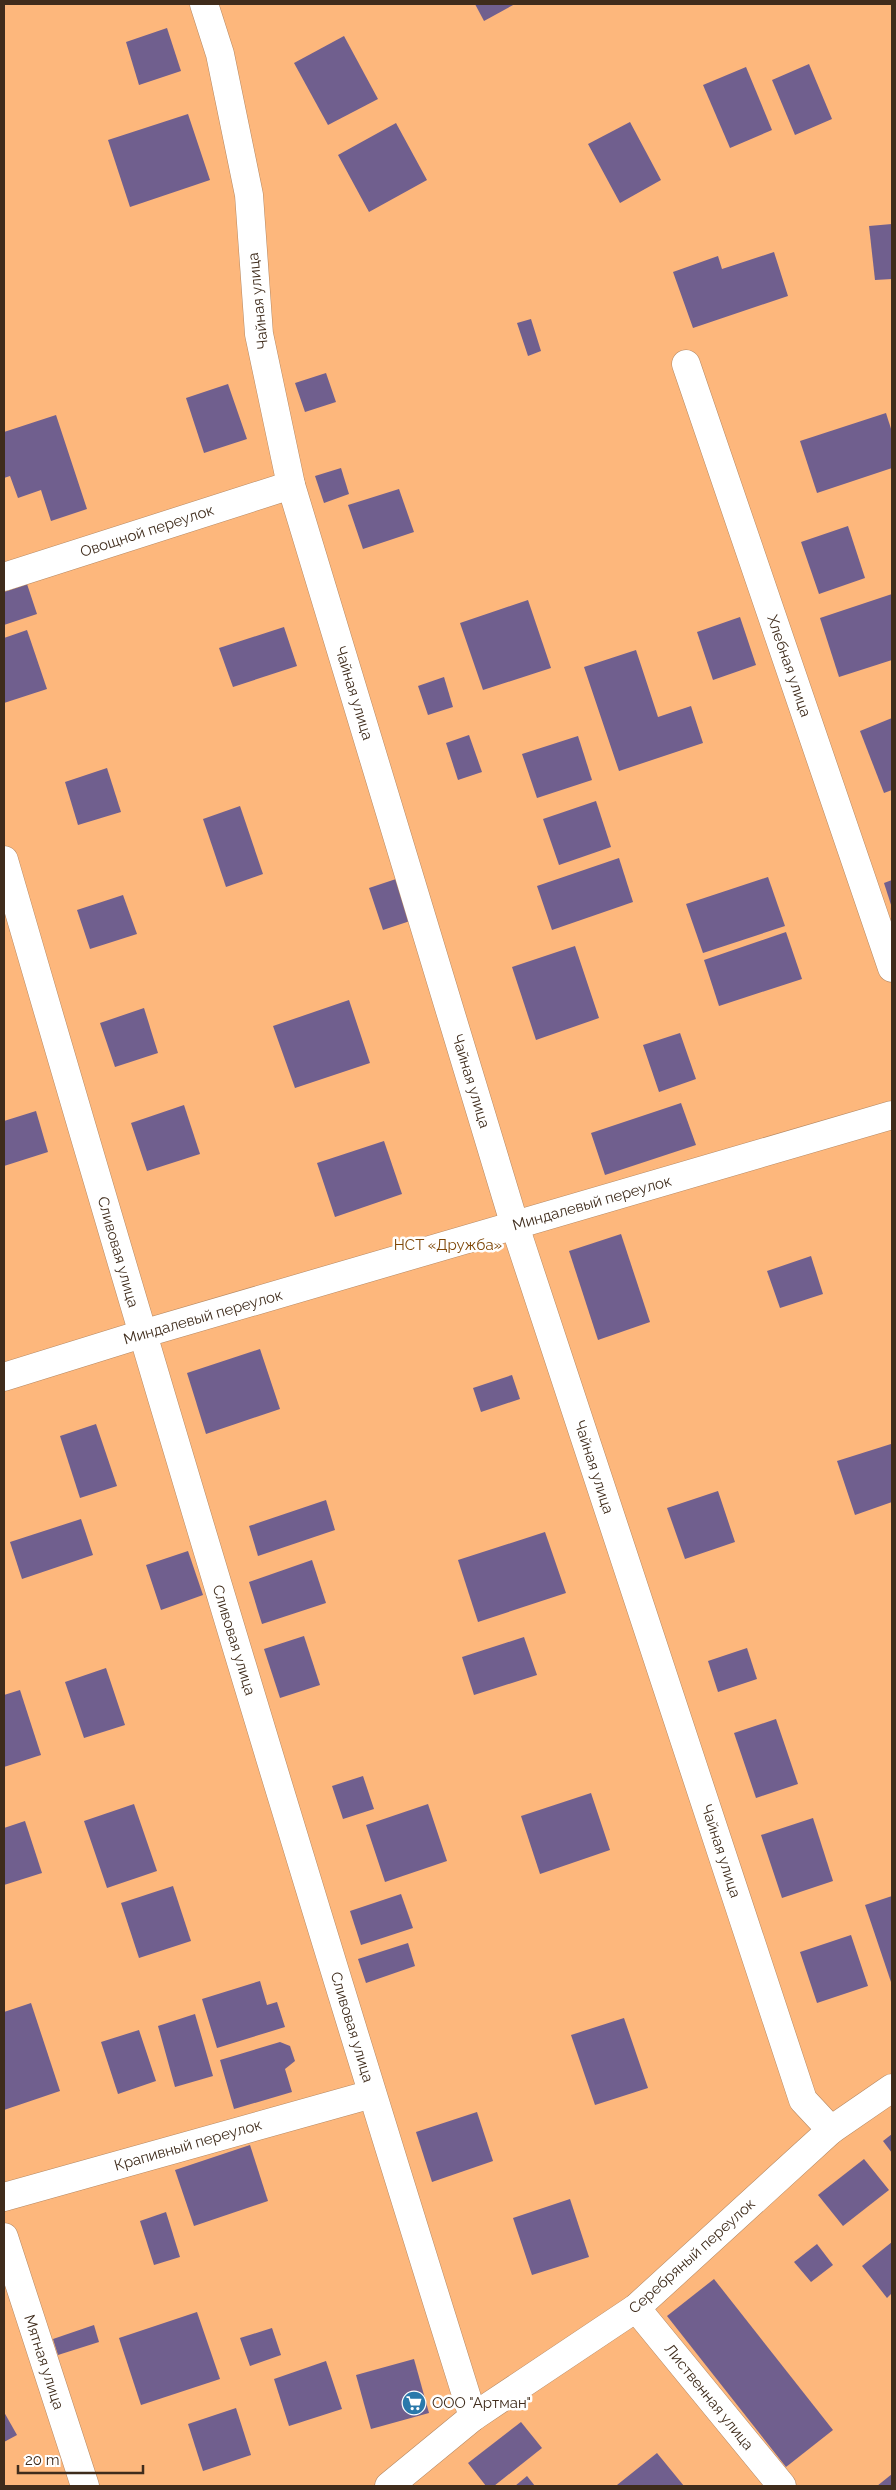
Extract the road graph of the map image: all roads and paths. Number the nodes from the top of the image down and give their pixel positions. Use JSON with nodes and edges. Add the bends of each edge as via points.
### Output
{"nodes":[{"id":1,"x":204,"y":4,"type":"edge"},
{"id":2,"x":686,"y":364,"type":"dead end"},
{"id":3,"x":291,"y":485,"type":"junction"},
{"id":4,"x":4,"y":577,"type":"edge"},
{"id":5,"x":4,"y":860,"type":"edge"},
{"id":6,"x":892,"y":968,"type":"edge"},
{"id":7,"x":892,"y":1114,"type":"edge"},
{"id":8,"x":515,"y":1226,"type":"junction"},
{"id":9,"x":142,"y":1334,"type":"junction"},
{"id":10,"x":4,"y":1377,"type":"edge"},
{"id":11,"x":892,"y":2088,"type":"edge"},
{"id":12,"x":372,"y":2094,"type":"junction"},
{"id":13,"x":831,"y":2130,"type":"junction"},
{"id":14,"x":4,"y":2197,"type":"edge"},
{"id":15,"x":4,"y":2237,"type":"edge"},
{"id":16,"x":636,"y":2308,"type":"junction"},
{"id":17,"x":473,"y":2417,"type":"junction"},
{"id":18,"x":85,"y":2486,"type":"edge"},
{"id":19,"x":389,"y":2486,"type":"edge"},
{"id":20,"x":782,"y":2486,"type":"edge"}],
"edges":[{"from":1,"to":3,"type":"street","name":"Чайная улица","via":[[220,54],[249,195],[259,334]]},
{"from":2,"to":6,"type":"street","name":"Хлебная улица"},
{"from":3,"to":4,"type":"street","name":"Овощной переулок"},
{"from":3,"to":8,"type":"street","name":"Чайная улица"},
{"from":5,"to":9,"type":"street","name":"Сливовая улица"},
{"from":7,"to":8,"type":"street","name":"Миндалевый переулок"},
{"from":8,"to":9,"type":"street","name":"Миндалевый переулок"},
{"from":8,"to":13,"type":"street","name":"Чайная улица","via":[[803,2100]]},
{"from":9,"to":10,"type":"street","name":"Миндалевый переулок"},
{"from":9,"to":12,"type":"street","name":"Сливовая улица"},
{"from":11,"to":13,"type":"street","name":"Серебряный переулок"},
{"from":12,"to":14,"type":"street","name":"Крапивный переулок"},
{"from":12,"to":17,"type":"street","name":"Сливовая улица"},
{"from":13,"to":16,"type":"street","name":"Серебряный переулок"},
{"from":15,"to":18,"type":"street","name":"Мятная улица"},
{"from":16,"to":17,"type":"street","name":"Серебряный переулок"},
{"from":16,"to":20,"type":"street","name":"Лиственная улица"},
{"from":17,"to":19,"type":"street","name":"Серебряный переулок"}]}
